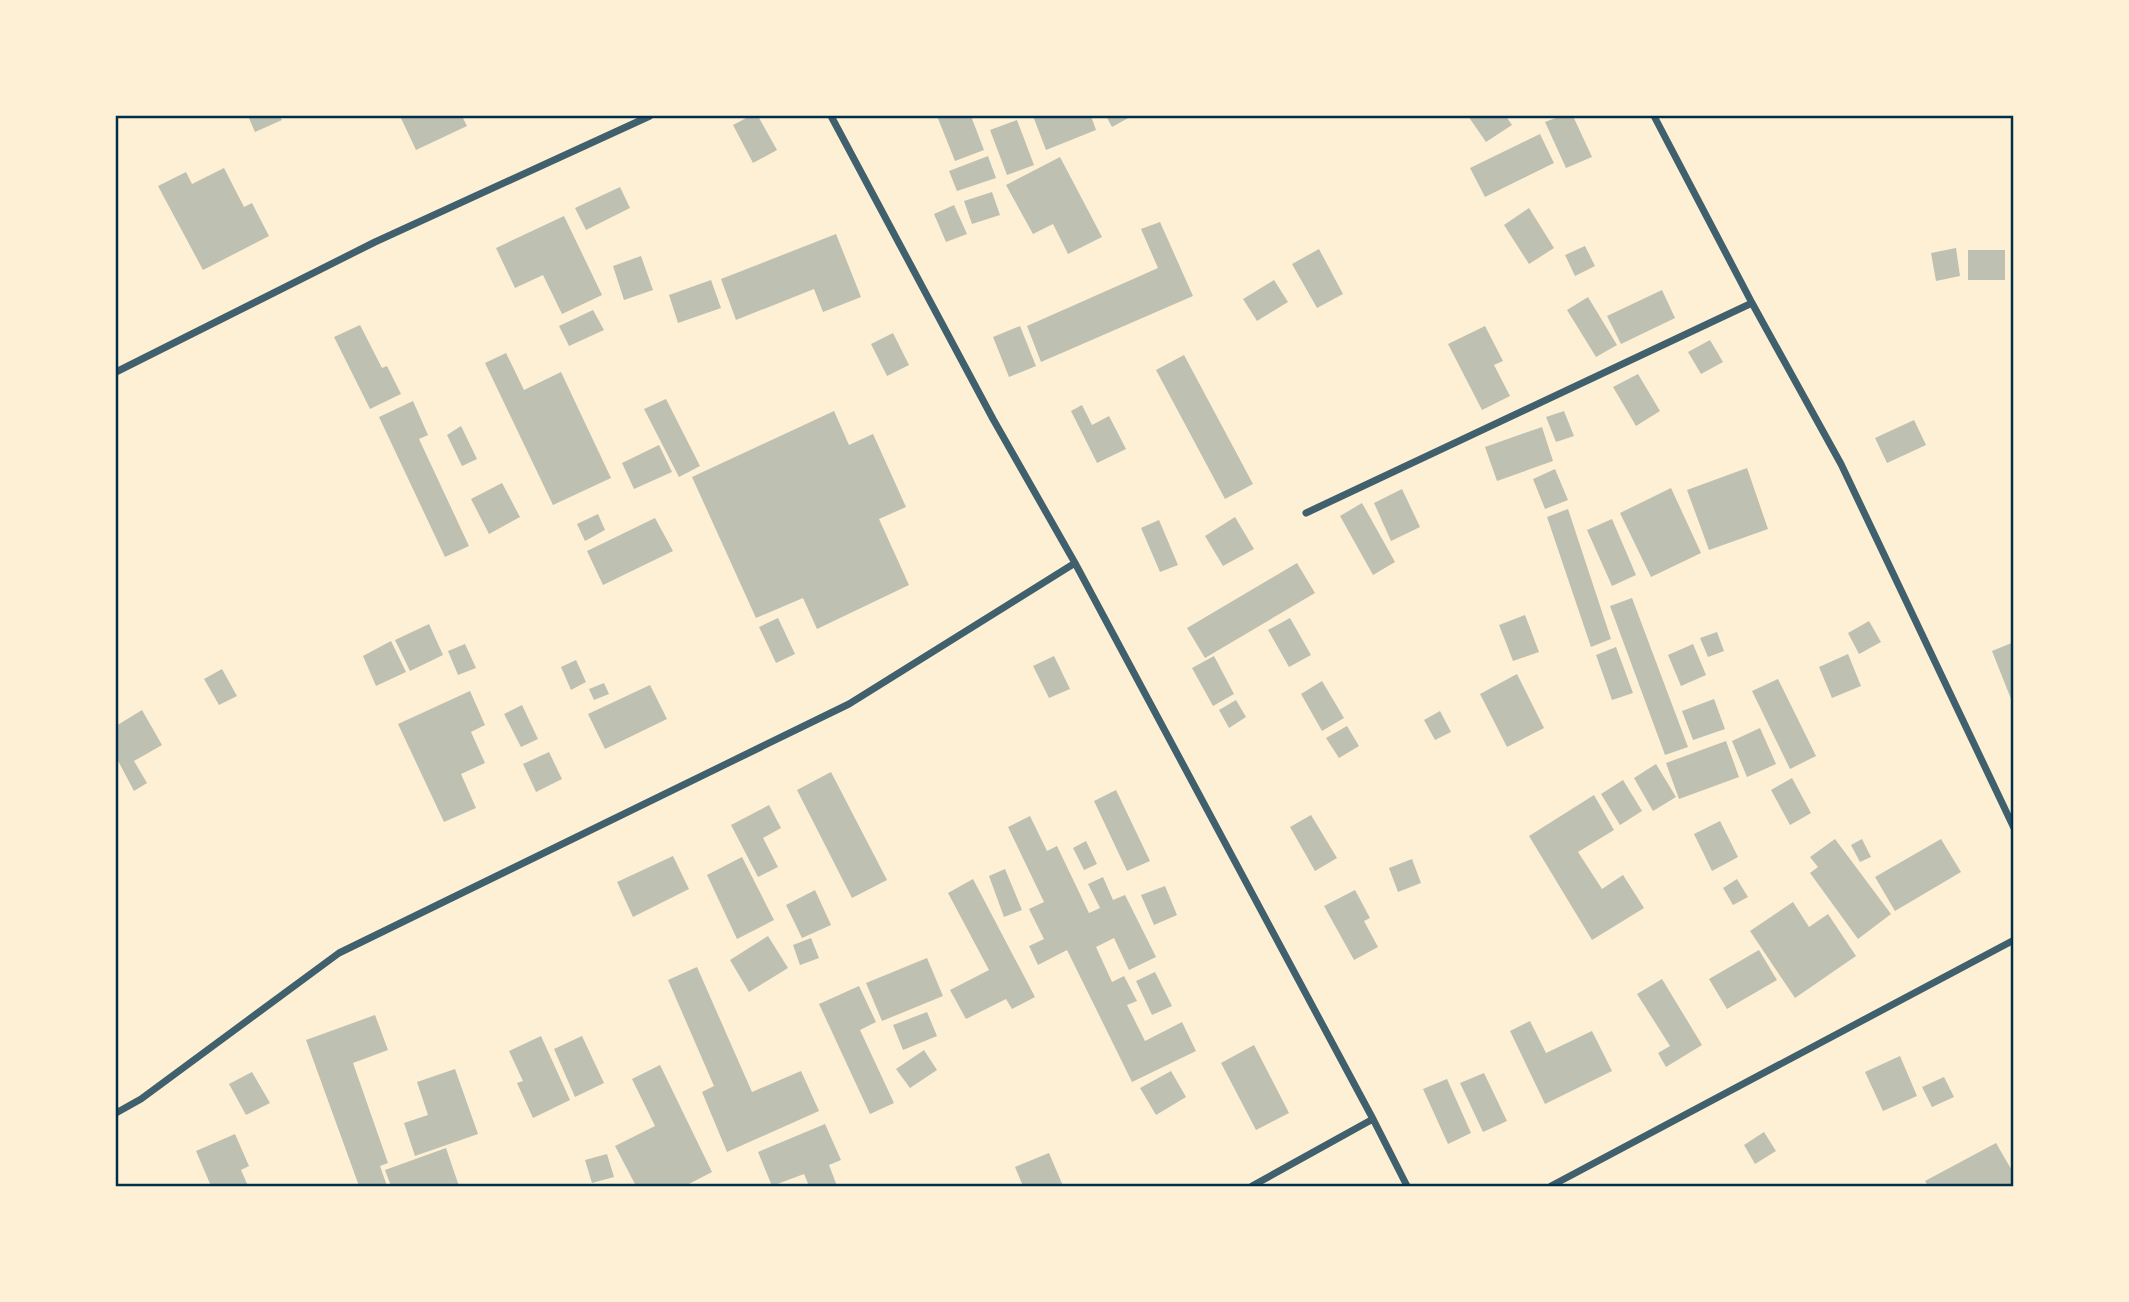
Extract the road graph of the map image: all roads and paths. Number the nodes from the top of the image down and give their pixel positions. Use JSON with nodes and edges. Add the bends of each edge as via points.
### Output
{"nodes":[{"id":1,"x":650,"y":116,"type":"edge"},
{"id":2,"x":831,"y":116,"type":"edge"},
{"id":3,"x":1654,"y":116,"type":"edge"},
{"id":4,"x":1752,"y":303,"type":"junction"},
{"id":5,"x":116,"y":372,"type":"edge"},
{"id":6,"x":1306,"y":513,"type":"dead end"},
{"id":7,"x":1075,"y":563,"type":"junction"},
{"id":8,"x":2014,"y":828,"type":"edge"},
{"id":9,"x":2014,"y":940,"type":"edge"},
{"id":10,"x":116,"y":1113,"type":"edge"},
{"id":11,"x":1373,"y":1119,"type":"junction"},
{"id":12,"x":1252,"y":1186,"type":"edge"},
{"id":13,"x":1407,"y":1186,"type":"edge"},
{"id":14,"x":1551,"y":1186,"type":"edge"}],
"edges":[{"from":1,"to":5,"type":"street","via":[[375,243]]},
{"from":2,"to":7,"type":"street"},
{"from":3,"to":4,"type":"street"},
{"from":4,"to":6,"type":"street"},
{"from":4,"to":8,"type":"street","via":[[1841,464]]},
{"from":7,"to":10,"type":"street","via":[[849,704],[339,953],[141,1100]]},
{"from":7,"to":11,"type":"street"},
{"from":9,"to":14,"type":"street"},
{"from":11,"to":12,"type":"street"},
{"from":11,"to":13,"type":"street"}]}
